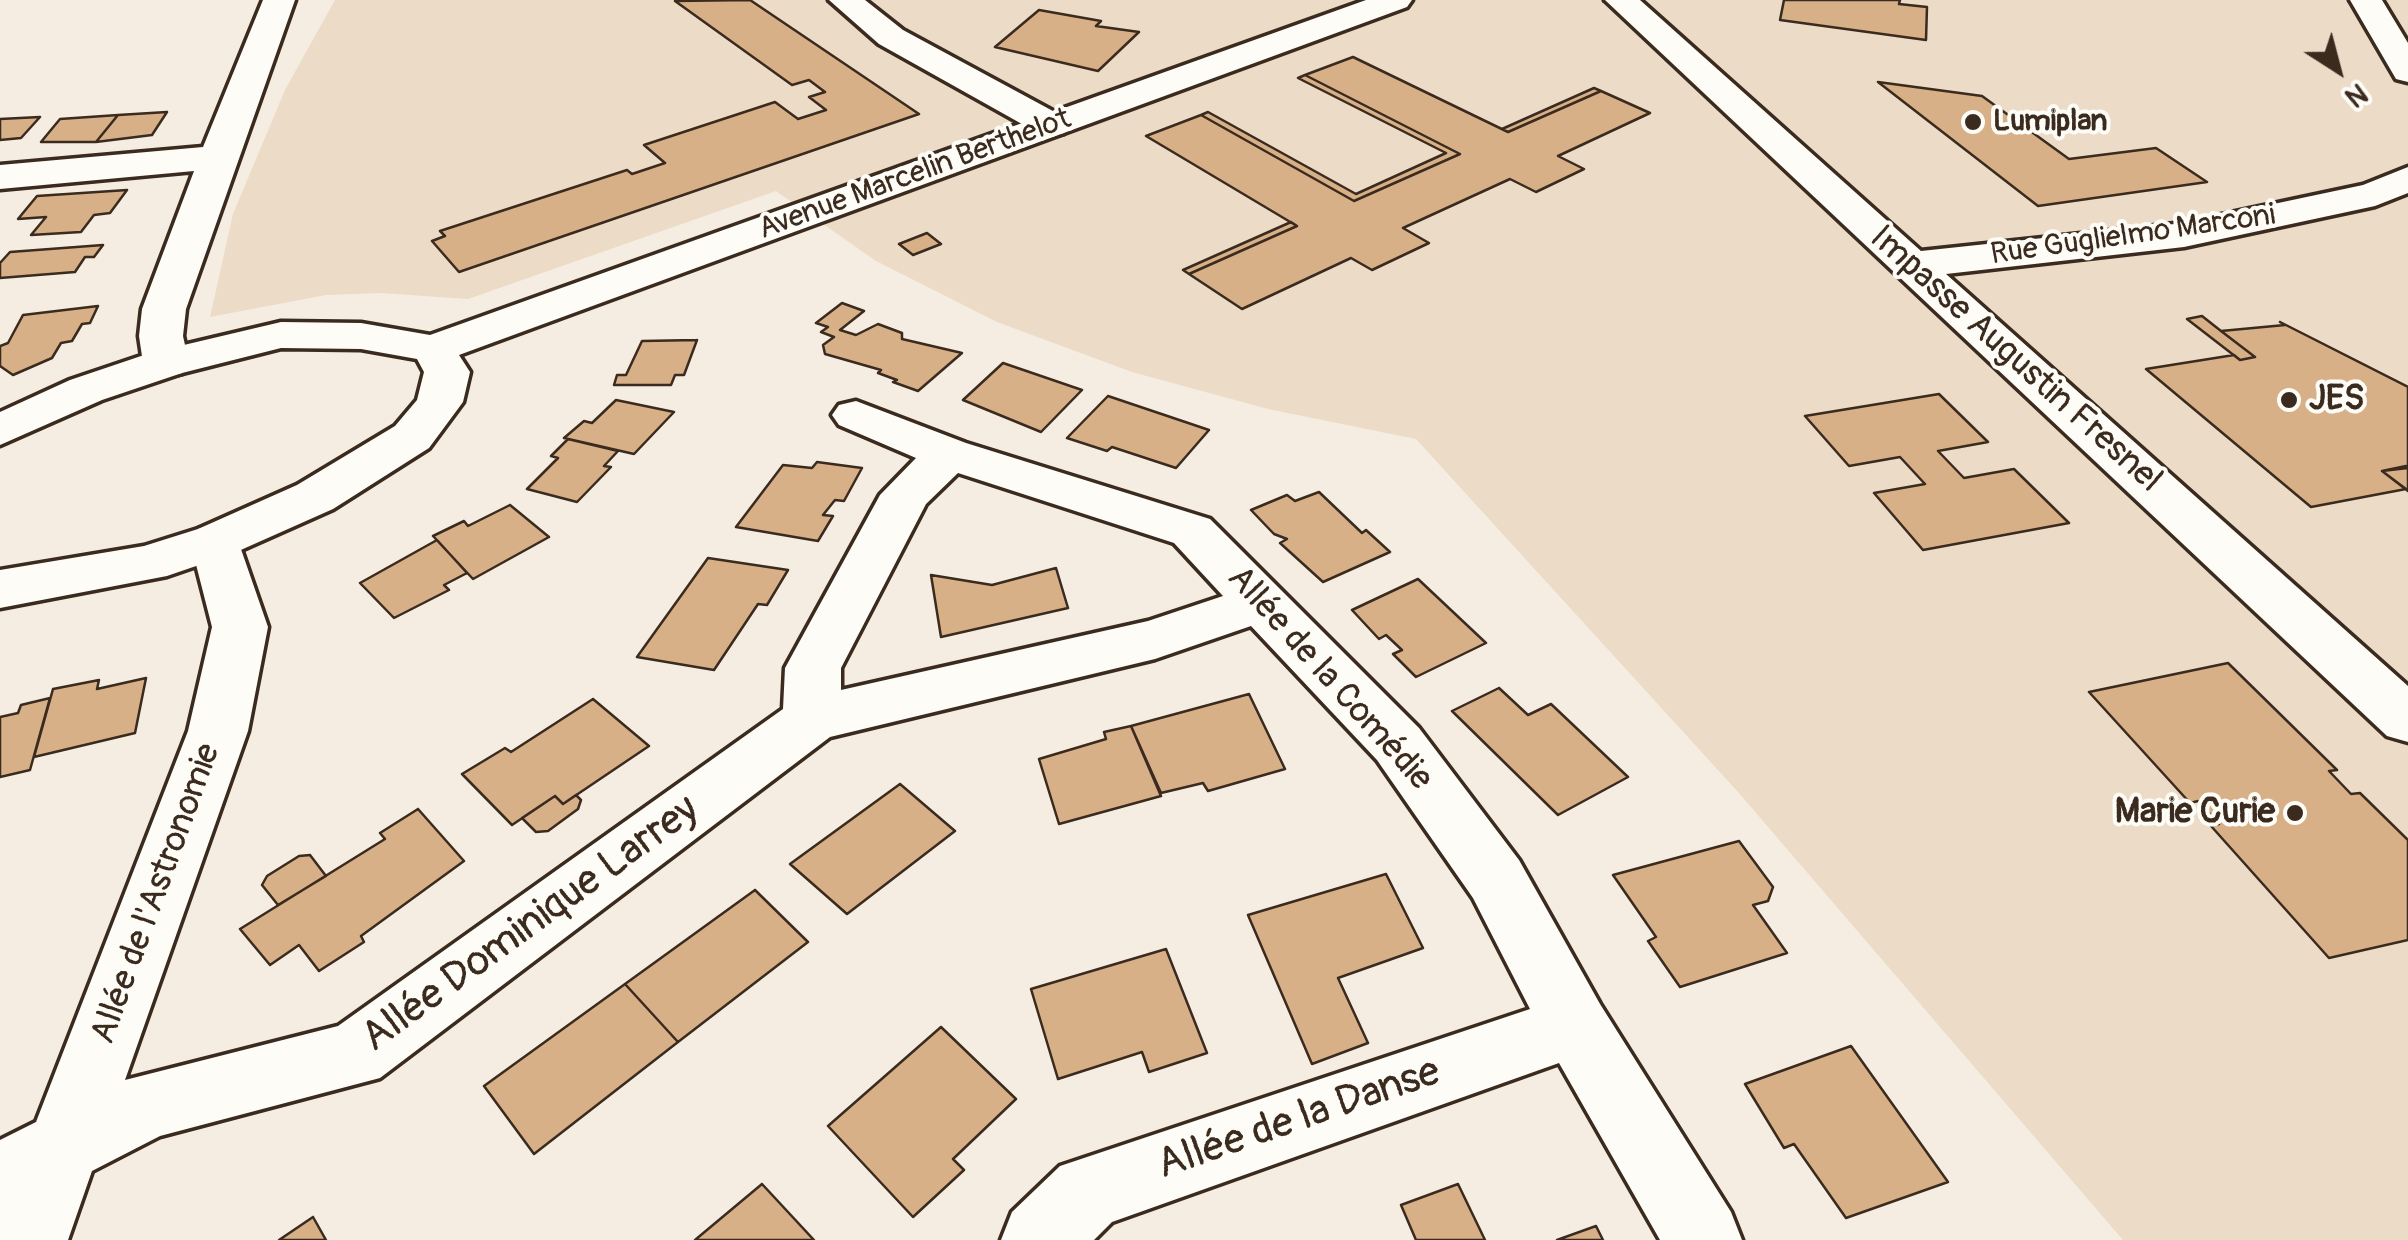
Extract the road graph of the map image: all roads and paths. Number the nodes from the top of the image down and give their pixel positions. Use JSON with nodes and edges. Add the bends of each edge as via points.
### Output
{"nodes":[{"id":1,"x":279,"y":0,"type":"edge"},
{"id":2,"x":845,"y":0,"type":"edge"},
{"id":3,"x":1396,"y":0,"type":"edge"},
{"id":4,"x":1621,"y":0,"type":"edge"},
{"id":5,"x":2366,"y":0,"type":"edge"},
{"id":6,"x":2408,"y":72,"type":"edge"},
{"id":7,"x":1051,"y":125,"type":"junction"},
{"id":8,"x":218,"y":157,"type":"junction"},
{"id":9,"x":2408,"y":180,"type":"edge"},
{"id":10,"x":5,"y":182,"type":"edge"},
{"id":11,"x":1912,"y":265,"type":"junction"},
{"id":12,"x":433,"y":349,"type":"junction"},
{"id":13,"x":166,"y":363,"type":"junction"},
{"id":14,"x":856,"y":415,"type":"dead end"},
{"id":15,"x":0,"y":430,"type":"edge"},
{"id":16,"x":949,"y":454,"type":"junction"},
{"id":17,"x":216,"y":541,"type":"junction"},
{"id":18,"x":0,"y":588,"type":"edge"},
{"id":19,"x":1263,"y":602,"type":"junction"},
{"id":20,"x":812,"y":719,"type":"junction"},
{"id":21,"x":2408,"y":720,"type":"edge"},
{"id":22,"x":1575,"y":1026,"type":"junction"},
{"id":23,"x":31,"y":1165,"type":"edge"},
{"id":24,"x":29,"y":1240,"type":"edge"},
{"id":25,"x":1040,"y":1240,"type":"edge"},
{"id":26,"x":1703,"y":1240,"type":"edge"}],
"edges":[{"from":1,"to":8,"type":"street"},
{"from":2,"to":7,"type":"street","via":[[891,37]]},
{"from":3,"to":7,"type":"street","name":"Avenue Marcelin Berthelot"},
{"from":4,"to":11,"type":"street","name":"Impasse Augustin Fresnel"},
{"from":5,"to":6,"type":"street"},
{"from":7,"to":12,"type":"street","name":"Avenue Marcelin Berthelot"},
{"from":8,"to":10,"type":"street"},
{"from":8,"to":13,"type":"street","via":[[164,309]]},
{"from":9,"to":11,"type":"street","name":"Rue Guglielmo Marconi","via":[[2358,198],[2184,235]]},
{"from":11,"to":21,"type":"street","name":"Impasse Augustin Fresnel"},
{"from":12,"to":13,"type":"street","via":[[361,336],[281,336]]},
{"from":12,"to":17,"type":"street","via":[[446,372],[440,402],[412,437],[315,498]]},
{"from":13,"to":15,"type":"street"},
{"from":14,"to":16,"type":"street","name":"Allée de la Comédie"},
{"from":16,"to":19,"type":"street","name":"Allée de la Comédie","via":[[1192,531]]},
{"from":16,"to":20,"type":"street","via":[[905,495],[813,668]]},
{"from":17,"to":18,"type":"street","via":[[131,566]]},
{"from":17,"to":23,"type":"street","name":"Allée de l'Astronomie","via":[[240,627],[218,731]]},
{"from":19,"to":20,"type":"street","name":"Allée Dominique Larrey","via":[[1156,639]]},
{"from":19,"to":22,"type":"street","name":"Allée de la Comédie","via":[[1398,744],[1496,879]]},
{"from":20,"to":23,"type":"street","name":"Allée Dominique Larrey","via":[[355,1055],[148,1105]]},
{"from":22,"to":25,"type":"street","name":"Allée de la Danse","via":[[1088,1193]]},
{"from":22,"to":26,"type":"street","name":"Allée de la Comédie"},
{"from":23,"to":24,"type":"street","name":"Allée de l'Astronomie"}]}
